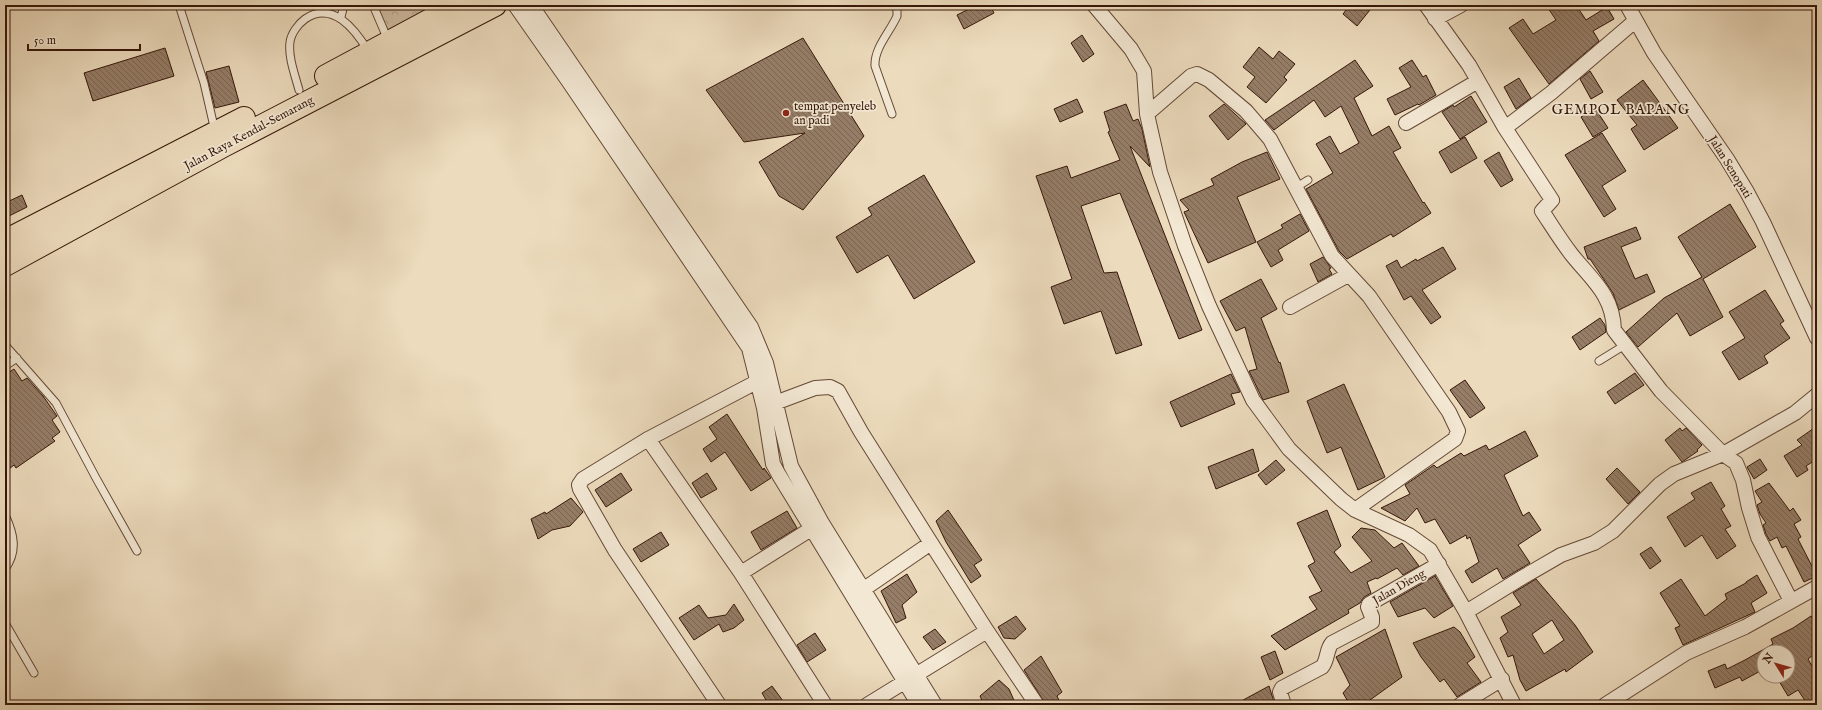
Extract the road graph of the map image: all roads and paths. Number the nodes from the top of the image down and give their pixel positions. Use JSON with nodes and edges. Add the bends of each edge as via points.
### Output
{"nodes":[{"id":1,"x":179,"y":5,"type":"edge"},
{"id":2,"x":344,"y":5,"type":"edge"},
{"id":3,"x":373,"y":5,"type":"edge"},
{"id":4,"x":495,"y":5,"type":"edge"},
{"id":5,"x":515,"y":5,"type":"edge"},
{"id":6,"x":531,"y":5,"type":"edge"},
{"id":7,"x":894,"y":5,"type":"edge"},
{"id":8,"x":1094,"y":5,"type":"edge"},
{"id":9,"x":1426,"y":5,"type":"edge"},
{"id":10,"x":1461,"y":5,"type":"edge"},
{"id":11,"x":1627,"y":5,"type":"edge"},
{"id":12,"x":455,"y":6,"type":"edge"},
{"id":13,"x":341,"y":17,"type":"junction"},
{"id":14,"x":1435,"y":19,"type":"junction"},
{"id":15,"x":1635,"y":21,"type":"junction"},
{"id":16,"x":389,"y":42,"type":"junction"},
{"id":17,"x":369,"y":53,"type":"junction"},
{"id":18,"x":1478,"y":81,"type":"junction"},
{"id":19,"x":299,"y":90,"type":"junction"},
{"id":20,"x":892,"y":114,"type":"dead end"},
{"id":21,"x":1147,"y":114,"type":"junction"},
{"id":22,"x":1406,"y":123,"type":"dead end"},
{"id":23,"x":1505,"y":128,"type":"junction"},
{"id":24,"x":215,"y":133,"type":"junction"},
{"id":25,"x":1308,"y":180,"type":"dead end"},
{"id":26,"x":1295,"y":188,"type":"junction"},
{"id":27,"x":663,"y":210,"type":"junction"},
{"id":28,"x":5,"y":241,"type":"edge"},
{"id":29,"x":5,"y":265,"type":"edge"},
{"id":30,"x":1348,"y":275,"type":"junction"},
{"id":31,"x":1290,"y":307,"type":"dead end"},
{"id":32,"x":1817,"y":338,"type":"edge"},
{"id":33,"x":5,"y":345,"type":"edge"},
{"id":34,"x":1625,"y":345,"type":"junction"},
{"id":35,"x":17,"y":358,"type":"junction"},
{"id":36,"x":1599,"y":361,"type":"dead end"},
{"id":37,"x":5,"y":366,"type":"edge"},
{"id":38,"x":763,"y":379,"type":"junction"},
{"id":39,"x":1817,"y":395,"type":"edge"},
{"id":40,"x":770,"y":405,"type":"junction"},
{"id":41,"x":648,"y":439,"type":"junction"},
{"id":42,"x":1723,"y":454,"type":"junction"},
{"id":43,"x":791,"y":466,"type":"junction"},
{"id":44,"x":778,"y":475,"type":"junction"},
{"id":45,"x":1355,"y":510,"type":"junction"},
{"id":46,"x":5,"y":515,"type":"edge"},
{"id":47,"x":817,"y":526,"type":"junction"},
{"id":48,"x":931,"y":543,"type":"junction"},
{"id":49,"x":138,"y":551,"type":"dead end"},
{"id":50,"x":1439,"y":564,"type":"junction"},
{"id":51,"x":5,"y":569,"type":"edge"},
{"id":52,"x":742,"y":573,"type":"junction"},
{"id":53,"x":1817,"y":587,"type":"edge"},
{"id":54,"x":864,"y":589,"type":"junction"},
{"id":55,"x":1791,"y":601,"type":"junction"},
{"id":56,"x":1466,"y":612,"type":"junction"},
{"id":57,"x":5,"y":623,"type":"edge"},
{"id":58,"x":987,"y":630,"type":"junction"},
{"id":59,"x":34,"y":673,"type":"dead end"},
{"id":60,"x":917,"y":675,"type":"junction"},
{"id":61,"x":1502,"y":679,"type":"junction"},
{"id":62,"x":904,"y":683,"type":"junction"},
{"id":63,"x":719,"y":705,"type":"edge"},
{"id":64,"x":825,"y":705,"type":"edge"},
{"id":65,"x":867,"y":705,"type":"edge"},
{"id":66,"x":919,"y":705,"type":"edge"},
{"id":67,"x":935,"y":705,"type":"edge"},
{"id":68,"x":1037,"y":705,"type":"edge"},
{"id":69,"x":1284,"y":705,"type":"edge"},
{"id":70,"x":1460,"y":705,"type":"edge"},
{"id":71,"x":1514,"y":705,"type":"edge"},
{"id":72,"x":1605,"y":705,"type":"edge"}],
"edges":[{"from":1,"to":24,"type":"lane","via":[[204,82]]},
{"from":2,"to":13,"type":"lane"},
{"from":3,"to":16,"type":"lane"},
{"from":4,"to":29,"type":"highway","name":"Jalan Raya Kendal-Semarang","via":[[222,146]]},
{"from":5,"to":27,"type":"street"},
{"from":6,"to":27,"type":"street"},
{"from":7,"to":20,"type":"lane","via":[[897,16],[877,51],[875,60]]},
{"from":8,"to":21,"type":"street","via":[[1131,49],[1144,71]]},
{"from":9,"to":14,"type":"street"},
{"from":10,"to":14,"type":"street"},
{"from":11,"to":15,"type":"street","name":"Jalan Senopati"},
{"from":12,"to":16,"type":"highway","name":"Jalan Raya Kendal-Semarang"},
{"from":13,"to":17,"type":"lane","via":[[358,33]]},
{"from":13,"to":19,"type":"lane","via":[[323,11],[310,15],[294,31],[290,40],[290,50]]},
{"from":14,"to":18,"type":"street"},
{"from":15,"to":23,"type":"street","via":[[1551,93]]},
{"from":15,"to":32,"type":"street","name":"Jalan Senopati","via":[[1747,192]]},
{"from":16,"to":17,"type":"highway","name":"Jalan Raya Kendal-Semarang"},
{"from":17,"to":19,"type":"highway","name":"Jalan Raya Kendal-Semarang"},
{"from":18,"to":22,"type":"street"},
{"from":18,"to":23,"type":"street"},
{"from":19,"to":24,"type":"highway","name":"Jalan Raya Kendal-Semarang"},
{"from":21,"to":26,"type":"street","via":[[1191,76],[1197,74],[1235,102],[1257,123],[1270,139]]},
{"from":21,"to":45,"type":"street","via":[[1160,172],[1184,246],[1253,400],[1289,448],[1328,488]]},
{"from":23,"to":34,"type":"street","via":[[1552,200],[1542,211],[1571,254],[1602,290],[1611,307],[1614,330]]},
{"from":24,"to":28,"type":"highway","name":"Jalan Raya Kendal-Semarang"},
{"from":25,"to":26,"type":"lane"},
{"from":26,"to":30,"type":"street","via":[[1332,256]]},
{"from":27,"to":38,"type":"street","via":[[749,348]]},
{"from":30,"to":31,"type":"street"},
{"from":30,"to":45,"type":"street","via":[[1369,296],[1433,387],[1459,434]]},
{"from":33,"to":35,"type":"lane"},
{"from":34,"to":36,"type":"lane"},
{"from":34,"to":42,"type":"street","via":[[1661,392]]},
{"from":35,"to":37,"type":"lane"},
{"from":35,"to":49,"type":"lane","via":[[56,403]]},
{"from":38,"to":40,"type":"street"},
{"from":38,"to":41,"type":"street"},
{"from":39,"to":42,"type":"street","via":[[1795,413]]},
{"from":40,"to":43,"type":"street"},
{"from":40,"to":44,"type":"street","via":[[774,464]]},
{"from":40,"to":48,"type":"street","via":[[815,388],[830,387],[838,391]]},
{"from":41,"to":52,"type":"street"},
{"from":41,"to":63,"type":"street","via":[[583,479],[579,485],[580,489],[615,550]]},
{"from":42,"to":55,"type":"street","via":[[1736,463],[1758,537]]},
{"from":42,"to":56,"type":"street","via":[[1674,474],[1660,484],[1613,531],[1594,543],[1561,555]]},
{"from":43,"to":44,"type":"street"},
{"from":43,"to":47,"type":"street"},
{"from":44,"to":47,"type":"street"},
{"from":45,"to":50,"type":"street","via":[[1420,542],[1430,550]]},
{"from":46,"to":51,"type":"lane","via":[[14,539],[14,551]]},
{"from":47,"to":52,"type":"street"},
{"from":47,"to":54,"type":"street"},
{"from":47,"to":62,"type":"street"},
{"from":48,"to":54,"type":"street"},
{"from":48,"to":58,"type":"street"},
{"from":50,"to":56,"type":"street"},
{"from":50,"to":69,"type":"street","name":"Jalan Dieng","via":[[1369,604],[1372,622],[1332,643],[1322,667],[1282,688],[1280,692]]},
{"from":52,"to":64,"type":"street"},
{"from":53,"to":55,"type":"street"},
{"from":54,"to":60,"type":"street"},
{"from":55,"to":72,"type":"street","via":[[1745,627],[1686,653]]},
{"from":56,"to":61,"type":"street"},
{"from":57,"to":59,"type":"lane"},
{"from":58,"to":60,"type":"street"},
{"from":58,"to":68,"type":"street"},
{"from":60,"to":62,"type":"street"},
{"from":60,"to":67,"type":"street"},
{"from":61,"to":70,"type":"street"},
{"from":61,"to":71,"type":"street"},
{"from":62,"to":65,"type":"street"},
{"from":62,"to":66,"type":"street"}]}
